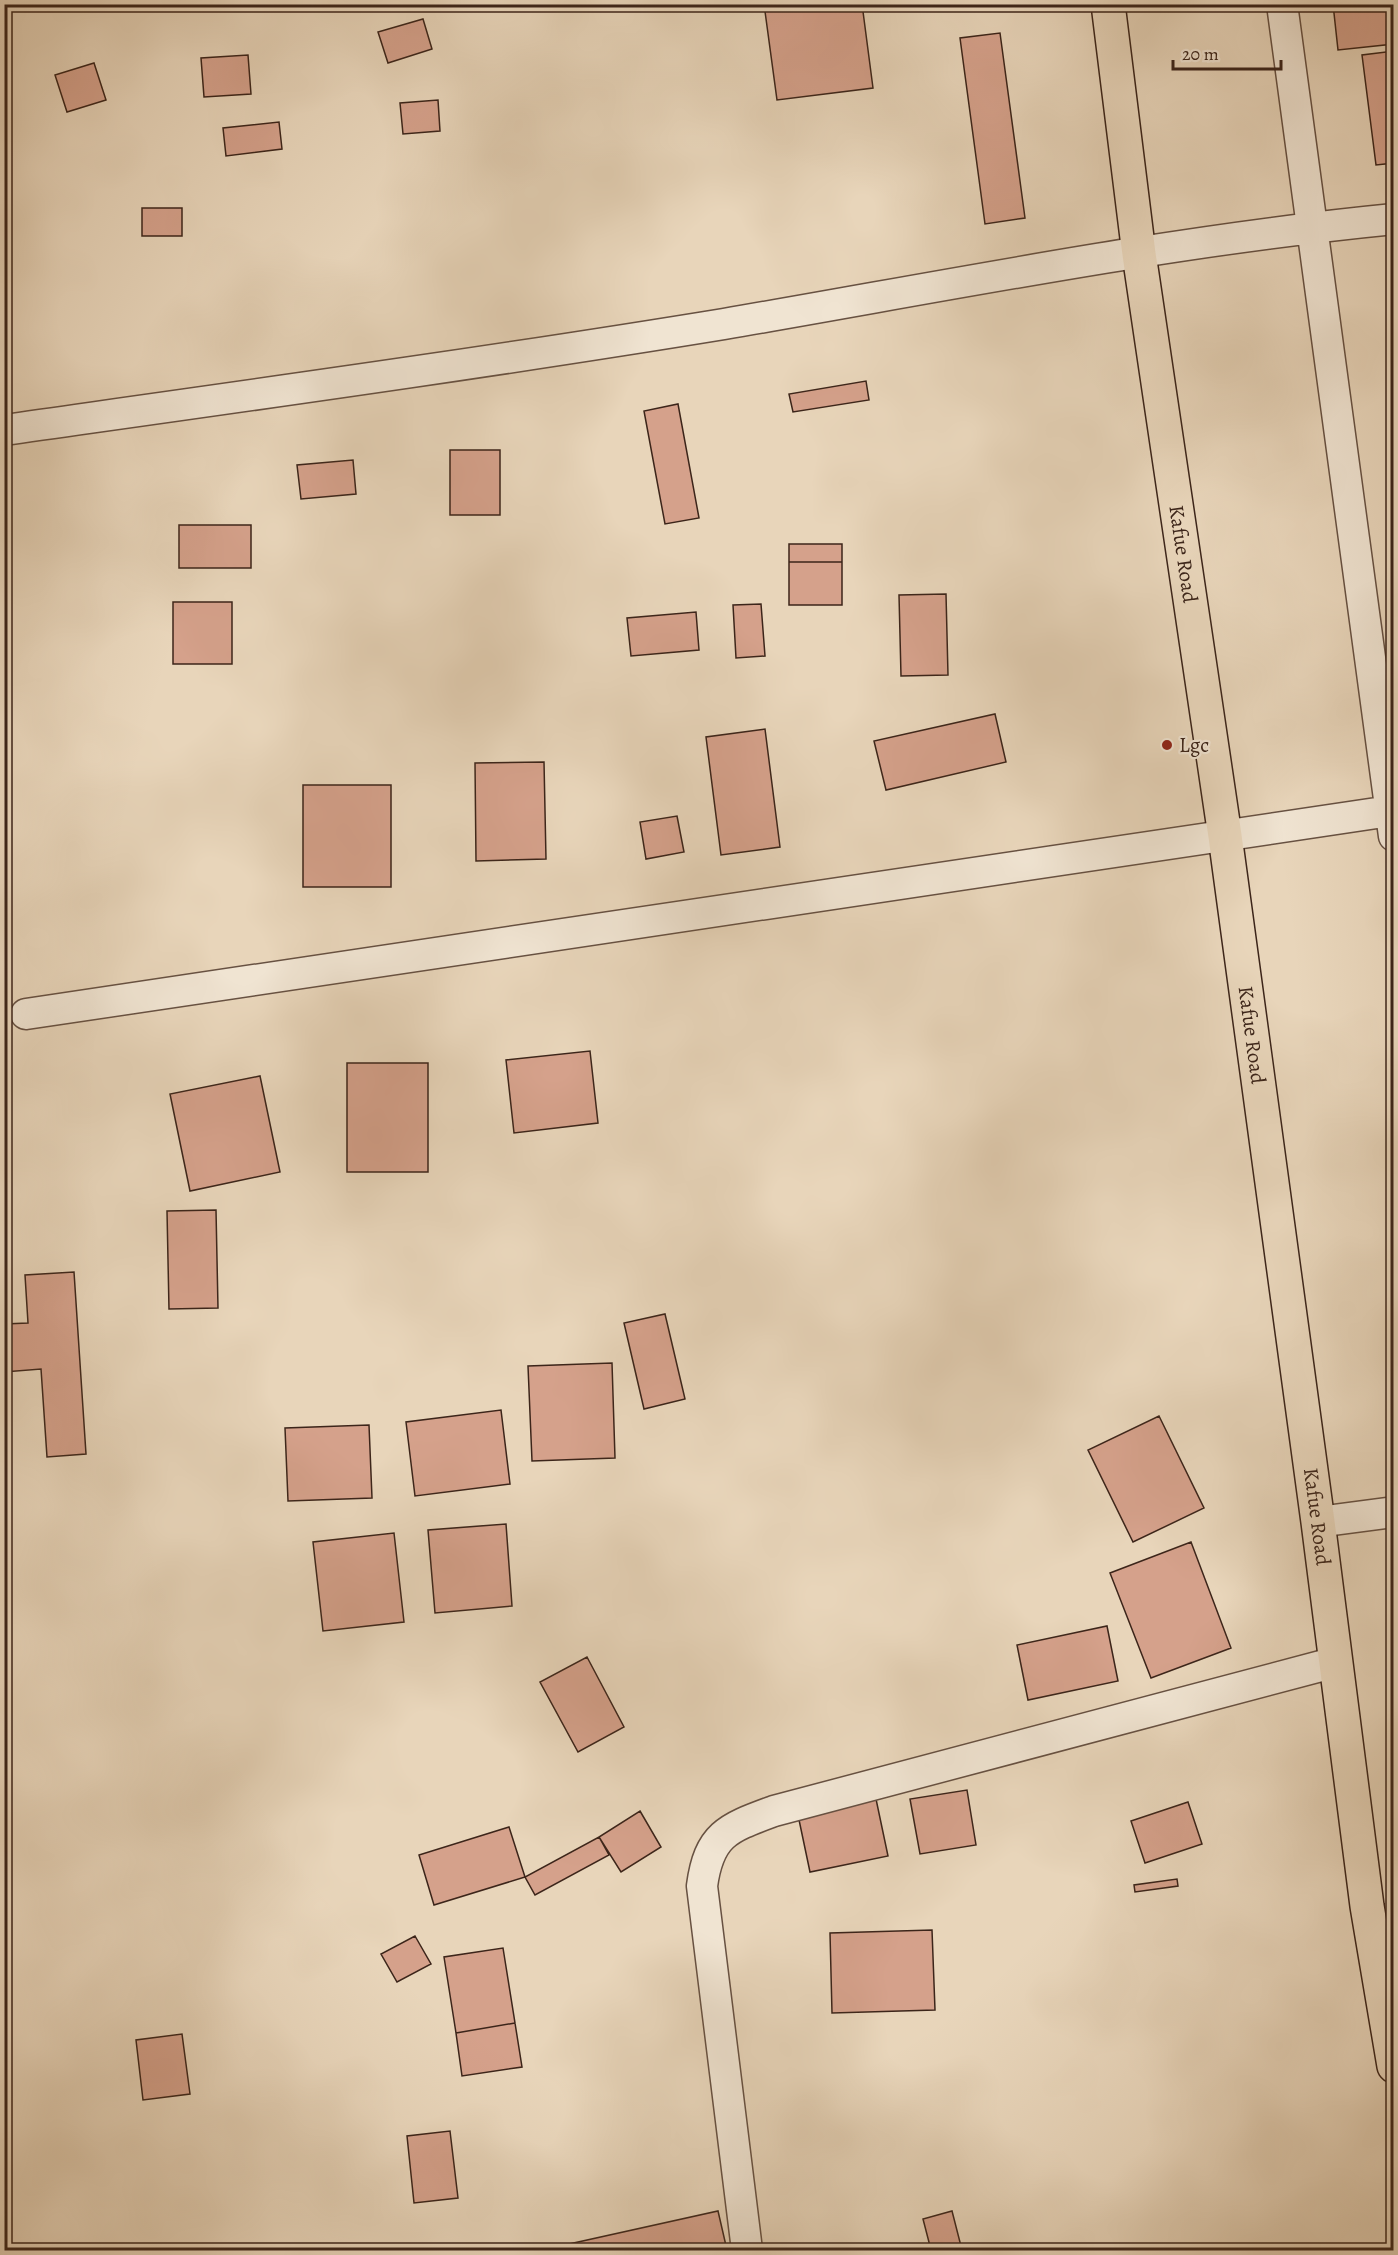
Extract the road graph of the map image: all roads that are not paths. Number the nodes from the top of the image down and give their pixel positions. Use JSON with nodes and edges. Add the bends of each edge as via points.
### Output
{"nodes":[{"id":1,"x":1108,"y":4,"type":"edge"},
{"id":2,"x":1281,"y":4,"type":"edge"},
{"id":3,"x":1394,"y":219,"type":"edge"},
{"id":4,"x":1311,"y":227,"type":"junction"},
{"id":5,"x":1139,"y":254,"type":"junction"},
{"id":6,"x":4,"y":430,"type":"edge"},
{"id":7,"x":1392,"y":823,"type":"edge"},
{"id":8,"x":1225,"y":836,"type":"junction"},
{"id":9,"x":26,"y":1014,"type":"dead end"},
{"id":10,"x":1394,"y":1512,"type":"edge"},
{"id":11,"x":1318,"y":1522,"type":"junction"},
{"id":12,"x":1336,"y":1662,"type":"junction"},
{"id":13,"x":1394,"y":2066,"type":"edge"},
{"id":14,"x":747,"y":2250,"type":"edge"}],
"edges":[{"from":1,"to":5,"type":"highway","name":"Kafue Road"},
{"from":2,"to":4,"type":"street"},
{"from":3,"to":4,"type":"street"},
{"from":4,"to":5,"type":"street"},
{"from":4,"to":7,"type":"street"},
{"from":5,"to":6,"type":"street","via":[[525,357]]},
{"from":5,"to":8,"type":"highway","name":"Kafue Road"},
{"from":7,"to":8,"type":"street"},
{"from":8,"to":9,"type":"street"},
{"from":8,"to":11,"type":"highway","name":"Kafue Road"},
{"from":10,"to":11,"type":"street"},
{"from":11,"to":12,"type":"highway","name":"Kafue Road"},
{"from":12,"to":13,"type":"highway","name":"Kafue Road","via":[[1367,1906]]},
{"from":12,"to":14,"type":"street","via":[[774,1811],[739,1824],[717,1840],[706,1862],[702,1886]]}]}
